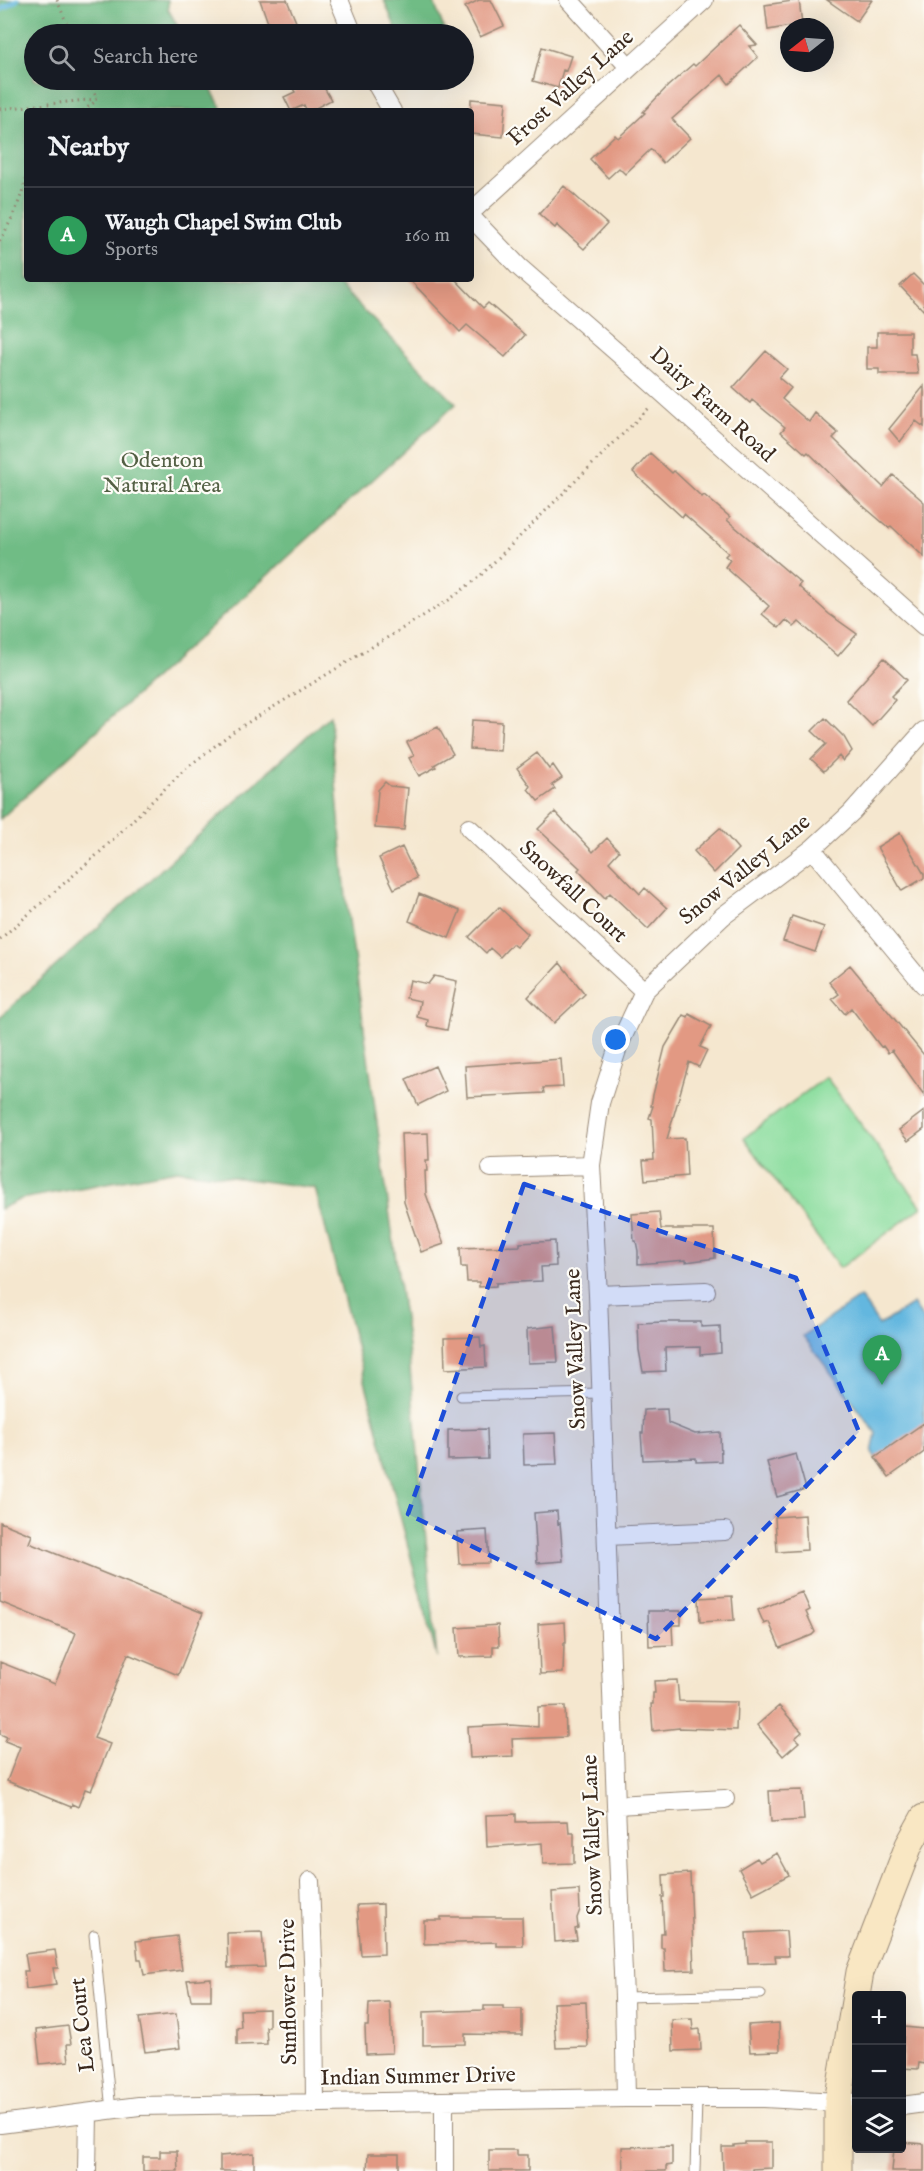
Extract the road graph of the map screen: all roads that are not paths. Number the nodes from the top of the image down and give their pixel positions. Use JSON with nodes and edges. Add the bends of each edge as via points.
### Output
{"nodes":[{"id":1,"x":339,"y":0,"type":"edge"},
{"id":2,"x":569,"y":0,"type":"edge"},
{"id":3,"x":704,"y":0,"type":"edge"},
{"id":4,"x":349,"y":24,"type":"edge"},
{"id":5,"x":629,"y":67,"type":"junction"},
{"id":6,"x":380,"y":90,"type":"edge"},
{"id":7,"x":390,"y":108,"type":"edge"},
{"id":8,"x":474,"y":209,"type":"edge"},
{"id":9,"x":474,"y":220,"type":"edge"},
{"id":10,"x":924,"y":626,"type":"edge"},
{"id":11,"x":924,"y":731,"type":"edge"},
{"id":12,"x":470,"y":828,"type":"dead end"},
{"id":13,"x":812,"y":849,"type":"junction"},
{"id":14,"x":924,"y":985,"type":"edge"},
{"id":15,"x":644,"y":991,"type":"junction"},
{"id":16,"x":591,"y":1165,"type":"junction"},
{"id":17,"x":491,"y":1168,"type":"dead end"},
{"id":18,"x":706,"y":1291,"type":"dead end"},
{"id":19,"x":598,"y":1295,"type":"junction"},
{"id":20,"x":601,"y":1393,"type":"junction"},
{"id":21,"x":461,"y":1396,"type":"dead end"},
{"id":22,"x":725,"y":1531,"type":"dead end"},
{"id":23,"x":607,"y":1536,"type":"junction"},
{"id":24,"x":725,"y":1799,"type":"dead end"},
{"id":25,"x":616,"y":1805,"type":"junction"},
{"id":26,"x":924,"y":1818,"type":"edge"},
{"id":27,"x":310,"y":1881,"type":"dead end"},
{"id":28,"x":94,"y":1935,"type":"dead end"},
{"id":29,"x":761,"y":1994,"type":"dead end"},
{"id":30,"x":624,"y":1997,"type":"junction"},
{"id":31,"x":626,"y":2098,"type":"junction"},
{"id":32,"x":697,"y":2098,"type":"junction"},
{"id":33,"x":315,"y":2102,"type":"junction"},
{"id":34,"x":444,"y":2102,"type":"junction"},
{"id":35,"x":847,"y":2102,"type":"edge"},
{"id":36,"x":924,"y":2103,"type":"edge"},
{"id":37,"x":906,"y":2105,"type":"edge"},
{"id":38,"x":111,"y":2111,"type":"junction"},
{"id":39,"x":88,"y":2114,"type":"junction"},
{"id":40,"x":0,"y":2124,"type":"edge"},
{"id":41,"x":87,"y":2171,"type":"edge"},
{"id":42,"x":444,"y":2171,"type":"edge"},
{"id":43,"x":695,"y":2171,"type":"edge"},
{"id":44,"x":837,"y":2171,"type":"edge"}],
"edges":[{"from":1,"to":4,"type":"street"},
{"from":2,"to":5,"type":"street"},
{"from":3,"to":5,"type":"street","name":"Frost Valley Lane"},
{"from":5,"to":8,"type":"street","name":"Frost Valley Lane"},
{"from":6,"to":7,"type":"street"},
{"from":9,"to":10,"type":"street","name":"Dairy Farm Road","via":[[519,267]]},
{"from":11,"to":13,"type":"street","name":"Snow Valley Lane","via":[[852,812]]},
{"from":12,"to":15,"type":"street","name":"Snowfall Court"},
{"from":13,"to":14,"type":"street"},
{"from":13,"to":15,"type":"street","name":"Snow Valley Lane","via":[[723,916]]},
{"from":15,"to":16,"type":"street","name":"Snow Valley Lane","via":[[618,1047],[600,1103]]},
{"from":16,"to":17,"type":"street"},
{"from":16,"to":19,"type":"street","name":"Snow Valley Lane"},
{"from":18,"to":19,"type":"street"},
{"from":19,"to":20,"type":"street","name":"Snow Valley Lane"},
{"from":20,"to":21,"type":"lane"},
{"from":20,"to":23,"type":"street","name":"Snow Valley Lane"},
{"from":22,"to":23,"type":"street"},
{"from":23,"to":25,"type":"street","name":"Snow Valley Lane"},
{"from":24,"to":25,"type":"street"},
{"from":25,"to":30,"type":"street","name":"Snow Valley Lane"},
{"from":26,"to":35,"type":"main road","via":[[909,1845],[860,1972]]},
{"from":27,"to":33,"type":"street","name":"Sunflower Drive"},
{"from":28,"to":38,"type":"lane","name":"Lea Court"},
{"from":29,"to":30,"type":"lane"},
{"from":30,"to":31,"type":"street","name":"Snow Valley Lane"},
{"from":31,"to":32,"type":"street","name":"Indian Summer Drive"},
{"from":31,"to":34,"type":"street","name":"Indian Summer Drive"},
{"from":32,"to":35,"type":"street","name":"Indian Summer Drive"},
{"from":32,"to":43,"type":"lane"},
{"from":33,"to":34,"type":"street","name":"Indian Summer Drive"},
{"from":33,"to":38,"type":"street","name":"Indian Summer Drive","via":[[139,2106]]},
{"from":34,"to":42,"type":"street"},
{"from":35,"to":44,"type":"main road"},
{"from":36,"to":37,"type":"street"},
{"from":38,"to":39,"type":"street","name":"Indian Summer Drive"},
{"from":39,"to":40,"type":"street","name":"Indian Summer Drive"},
{"from":39,"to":41,"type":"street"}]}
